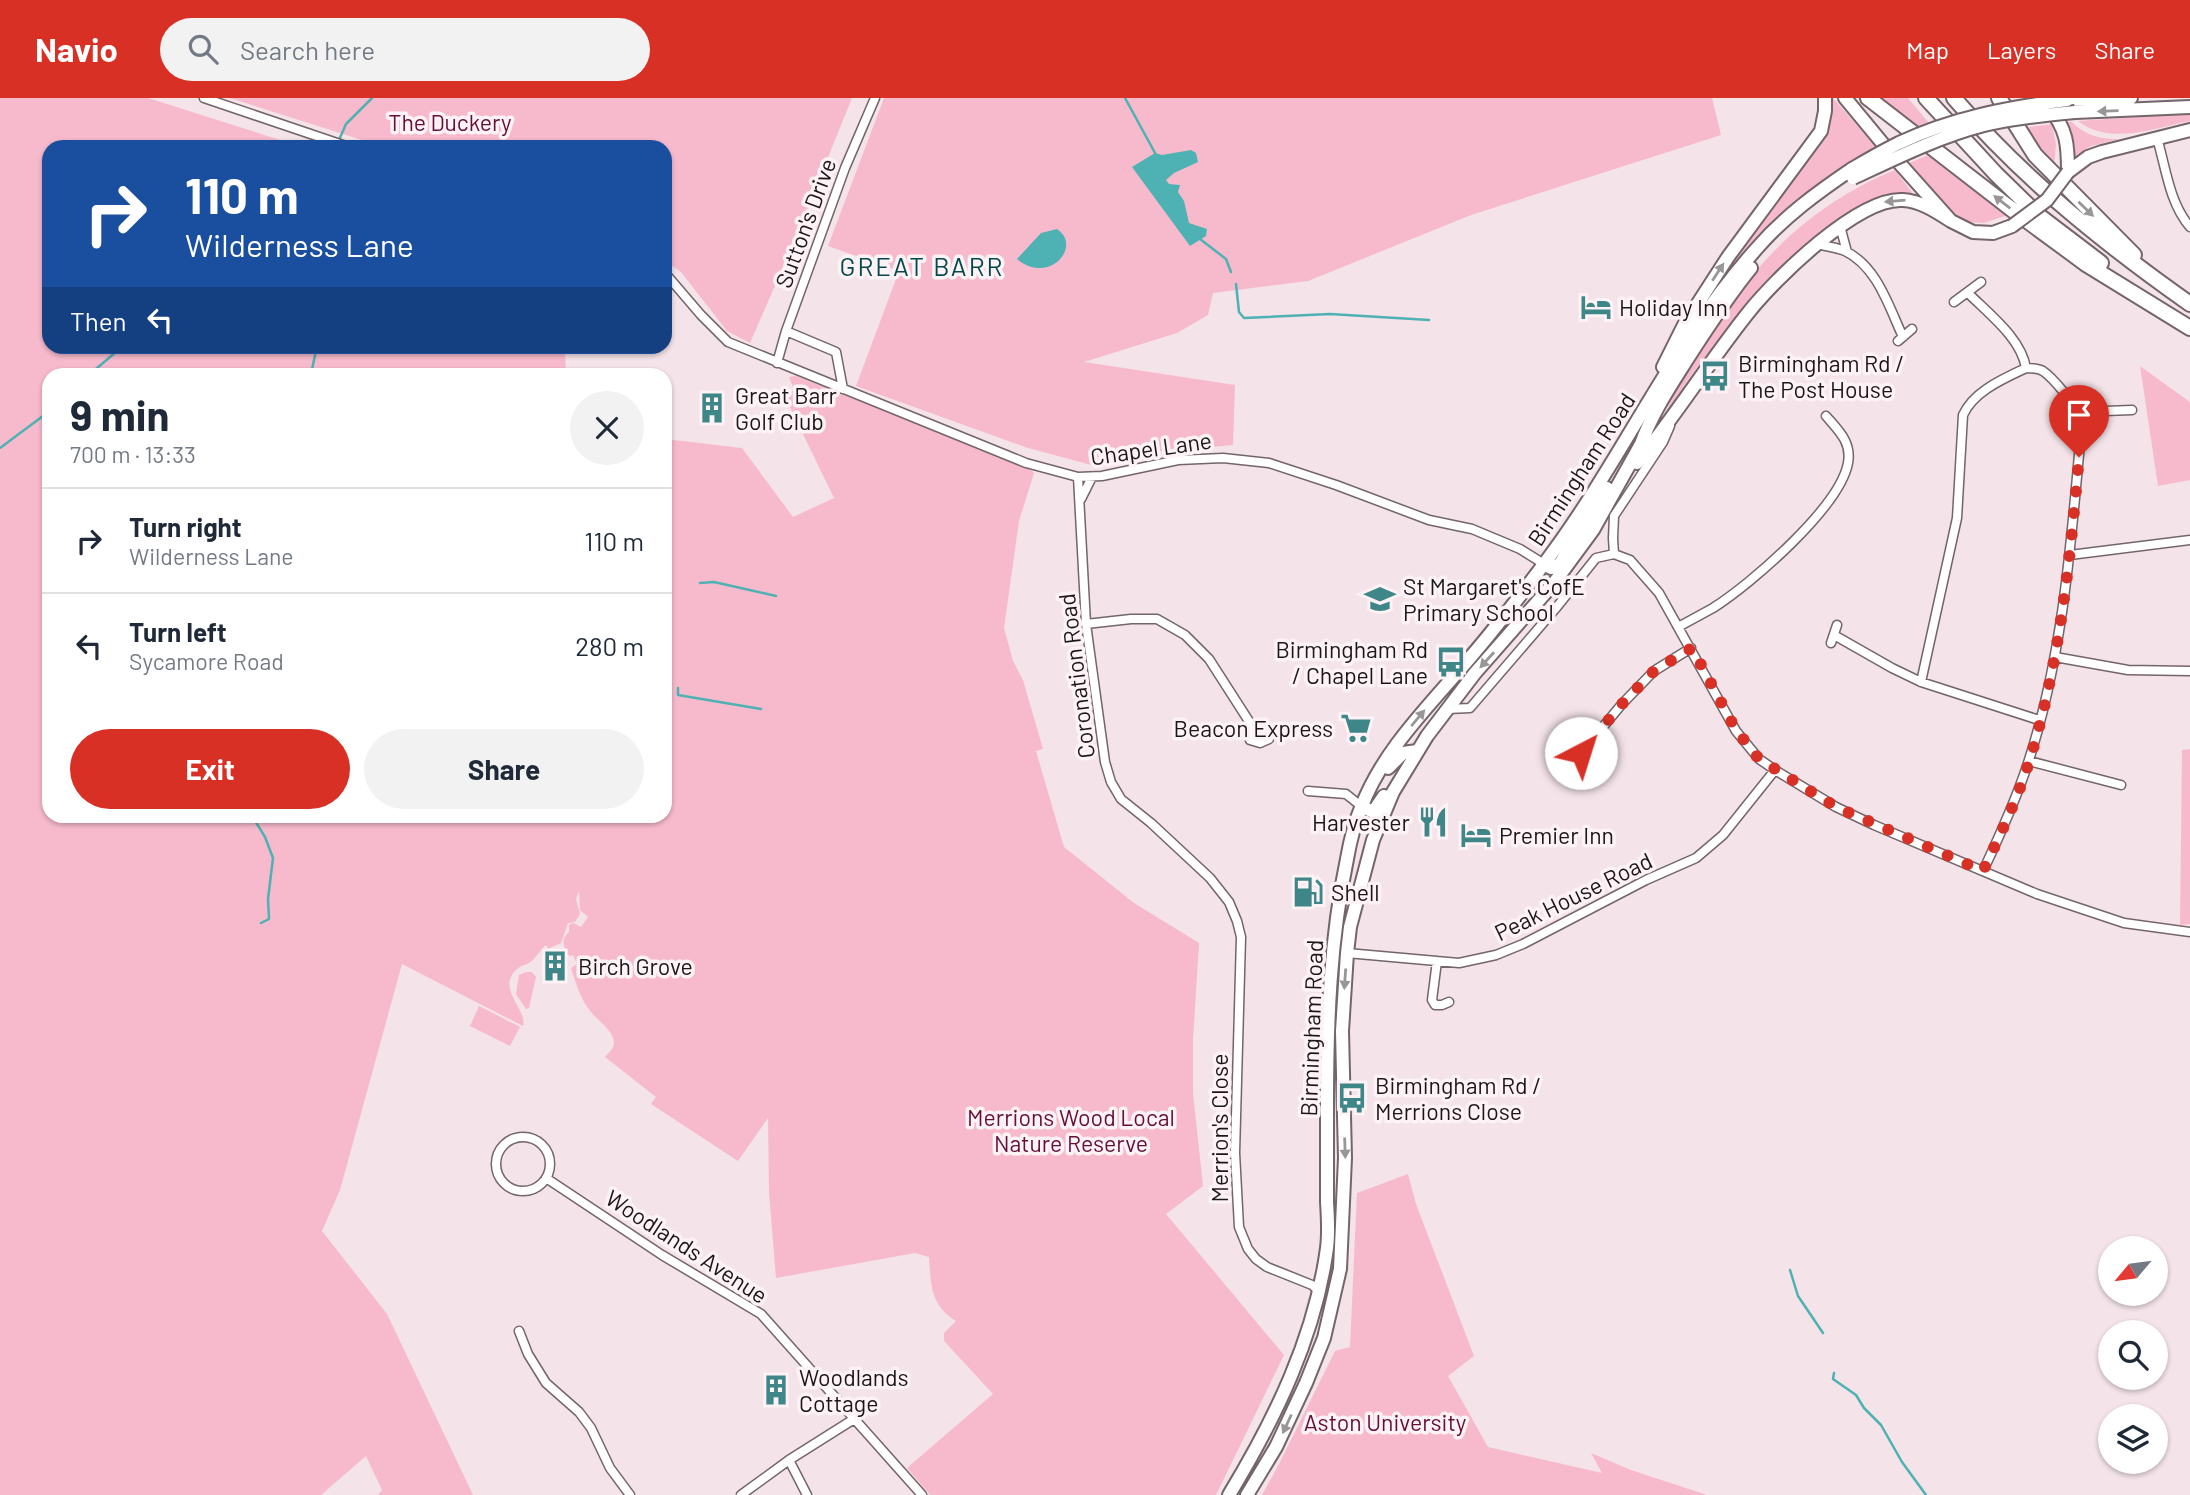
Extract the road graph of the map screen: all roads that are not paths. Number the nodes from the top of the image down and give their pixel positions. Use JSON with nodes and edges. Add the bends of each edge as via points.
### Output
{"nodes":[{"id":1,"x":204,"y":98,"type":"edge"},
{"id":2,"x":875,"y":98,"type":"edge"},
{"id":3,"x":1825,"y":98,"type":"edge"},
{"id":4,"x":1845,"y":98,"type":"edge"},
{"id":5,"x":1868,"y":98,"type":"edge"},
{"id":6,"x":1926,"y":98,"type":"edge"},
{"id":7,"x":1954,"y":98,"type":"edge"},
{"id":8,"x":1999,"y":98,"type":"edge"},
{"id":9,"x":2041,"y":98,"type":"edge"},
{"id":10,"x":2132,"y":98,"type":"edge"},
{"id":11,"x":2190,"y":107,"type":"edge"},
{"id":12,"x":2190,"y":130,"type":"edge"},
{"id":13,"x":2157,"y":138,"type":"junction"},
{"id":14,"x":329,"y":140,"type":"edge"},
{"id":15,"x":2068,"y":172,"type":"junction"},
{"id":16,"x":1852,"y":173,"type":"junction"},
{"id":17,"x":1951,"y":221,"type":"junction"},
{"id":18,"x":1840,"y":226,"type":"junction"},
{"id":19,"x":2190,"y":227,"type":"edge"},
{"id":20,"x":1818,"y":244,"type":"junction"},
{"id":21,"x":1847,"y":252,"type":"junction"},
{"id":22,"x":672,"y":282,"type":"edge"},
{"id":23,"x":1981,"y":282,"type":"dead end"},
{"id":24,"x":2171,"y":290,"type":"junction"},
{"id":25,"x":1968,"y":293,"type":"junction"},
{"id":26,"x":1954,"y":302,"type":"dead end"},
{"id":27,"x":2190,"y":304,"type":"edge"},
{"id":28,"x":2161,"y":308,"type":"junction"},
{"id":29,"x":2190,"y":328,"type":"edge"},
{"id":30,"x":1912,"y":329,"type":"dead end"},
{"id":31,"x":786,"y":331,"type":"junction"},
{"id":32,"x":776,"y":363,"type":"junction"},
{"id":33,"x":2026,"y":368,"type":"junction"},
{"id":34,"x":844,"y":389,"type":"junction"},
{"id":35,"x":2132,"y":410,"type":"dead end"},
{"id":36,"x":2078,"y":412,"type":"junction"},
{"id":37,"x":1826,"y":416,"type":"dead end"},
{"id":38,"x":1674,"y":417,"type":"junction"},
{"id":39,"x":1645,"y":424,"type":"junction"},
{"id":40,"x":1078,"y":477,"type":"junction"},
{"id":41,"x":1092,"y":477,"type":"junction"},
{"id":42,"x":1617,"y":487,"type":"junction"},
{"id":43,"x":1081,"y":501,"type":"junction"},
{"id":44,"x":2190,"y":540,"type":"edge"},
{"id":45,"x":1614,"y":554,"type":"junction"},
{"id":46,"x":2070,"y":555,"type":"junction"},
{"id":47,"x":1544,"y":564,"type":"junction"},
{"id":48,"x":1086,"y":624,"type":"junction"},
{"id":49,"x":1837,"y":625,"type":"dead end"},
{"id":50,"x":1680,"y":626,"type":"junction"},
{"id":51,"x":1692,"y":648,"type":"junction"},
{"id":52,"x":2054,"y":657,"type":"junction"},
{"id":53,"x":2190,"y":671,"type":"edge"},
{"id":54,"x":1921,"y":682,"type":"junction"},
{"id":55,"x":1446,"y":708,"type":"junction"},
{"id":56,"x":2039,"y":720,"type":"junction"},
{"id":57,"x":1252,"y":726,"type":"dead end"},
{"id":58,"x":1417,"y":751,"type":"junction"},
{"id":59,"x":2029,"y":761,"type":"junction"},
{"id":60,"x":1557,"y":764,"type":"dead end"},
{"id":61,"x":1567,"y":770,"type":"junction"},
{"id":62,"x":1775,"y":770,"type":"junction"},
{"id":63,"x":1404,"y":772,"type":"junction"},
{"id":64,"x":1572,"y":780,"type":"dead end"},
{"id":65,"x":2121,"y":785,"type":"dead end"},
{"id":66,"x":1308,"y":791,"type":"dead end"},
{"id":67,"x":1368,"y":793,"type":"junction"},
{"id":68,"x":1361,"y":806,"type":"junction"},
{"id":69,"x":1983,"y":871,"type":"junction"},
{"id":70,"x":1237,"y":921,"type":"joint"},
{"id":71,"x":2190,"y":932,"type":"edge"},
{"id":72,"x":1347,"y":953,"type":"junction"},
{"id":73,"x":1437,"y":961,"type":"junction"},
{"id":74,"x":1450,"y":1002,"type":"dead end"},
{"id":75,"x":546,"y":1178,"type":"junction"},
{"id":76,"x":1322,"y":1275,"type":"junction"},
{"id":77,"x":1338,"y":1278,"type":"junction"},
{"id":78,"x":1317,"y":1295,"type":"junction"},
{"id":79,"x":1332,"y":1305,"type":"junction"},
{"id":80,"x":519,"y":1331,"type":"dead end"},
{"id":81,"x":853,"y":1419,"type":"junction"},
{"id":82,"x":789,"y":1460,"type":"junction"},
{"id":83,"x":630,"y":1495,"type":"edge"},
{"id":84,"x":741,"y":1495,"type":"edge"},
{"id":85,"x":807,"y":1495,"type":"edge"},
{"id":86,"x":922,"y":1495,"type":"edge"},
{"id":87,"x":1228,"y":1495,"type":"edge"},
{"id":88,"x":1247,"y":1495,"type":"edge"}],
"edges":[{"from":1,"to":14,"type":"street"},
{"from":2,"to":31,"type":"street","name":"Sutton's Drive"},
{"from":39,"to":3,"type":"highway","one_way":true,"via":[[1684,325],[1821,131]]},
{"from":4,"to":17,"type":"highway"},
{"from":28,"to":5,"type":"highway","one_way":true,"via":[[2086,264]]},
{"from":6,"to":28,"type":"highway","via":[[2038,215]]},
{"from":7,"to":24,"type":"highway","via":[[2073,214]]},
{"from":8,"to":24,"type":"highway","one_way":true,"via":[[2035,155]]},
{"from":9,"to":15,"type":"highway","via":[[2066,136]]},
{"from":10,"to":16,"type":"highway","name":"Birmingham Road","bridge":true,"via":[[2067,100],[1974,116],[1899,143]]},
{"from":11,"to":16,"type":"highway","name":"Birmingham Road","one_way":true,"bridge":true,"via":[[2028,117],[1973,129]]},
{"from":12,"to":13,"type":"highway"},
{"from":13,"to":15,"type":"highway","via":[[2102,152]]},
{"from":13,"to":19,"type":"street","via":[[2173,198]]},
{"from":15,"to":17,"type":"highway","bridge":true,"via":[[2047,200],[2012,226],[1993,233],[1973,232]]},
{"from":16,"to":39,"type":"highway","name":"Birmingham Road","via":[[1757,259]]},
{"from":17,"to":18,"type":"highway","one_way":true,"via":[[1901,199],[1881,203]]},
{"from":18,"to":20,"type":"highway"},
{"from":18,"to":21,"type":"street"},
{"from":20,"to":21,"type":"street"},
{"from":20,"to":38,"type":"highway","via":[[1748,312]]},
{"from":21,"to":30,"type":"street","via":[[1871,272],[1900,339]]},
{"from":22,"to":32,"type":"street","name":"Chapel Lane","via":[[728,342]]},
{"from":23,"to":25,"type":"street"},
{"from":24,"to":27,"type":"highway"},
{"from":25,"to":26,"type":"street"},
{"from":25,"to":33,"type":"street","via":[[2018,346]]},
{"from":28,"to":29,"type":"highway"},
{"from":31,"to":32,"type":"street","name":"Sutton's Drive"},
{"from":31,"to":34,"type":"street","via":[[836,352]]},
{"from":32,"to":34,"type":"street","name":"Chapel Lane"},
{"from":33,"to":36,"type":"street","via":[[2043,371]]},
{"from":33,"to":54,"type":"street","via":[[1978,395],[1963,415],[1957,518]]},
{"from":34,"to":40,"type":"street","name":"Chapel Lane","via":[[1027,463]]},
{"from":35,"to":36,"type":"street"},
{"from":36,"to":46,"type":"street","via":[[2081,432]]},
{"from":37,"to":50,"type":"street","via":[[1846,439],[1848,462],[1829,502],[1751,579]]},
{"from":38,"to":39,"type":"highway"},
{"from":38,"to":42,"type":"highway"},
{"from":38,"to":45,"type":"street","via":[[1663,442],[1614,516]]},
{"from":39,"to":42,"type":"highway","name":"Birmingham Road","via":[[1641,444]]},
{"from":39,"to":47,"type":"highway","name":"Birmingham Road"},
{"from":40,"to":41,"type":"street","name":"Chapel Lane"},
{"from":40,"to":43,"type":"street","name":"Coronation Road"},
{"from":41,"to":43,"type":"street","name":"Coronation Road"},
{"from":41,"to":47,"type":"street","name":"Chapel Lane","via":[[1178,460],[1269,463],[1429,520],[1472,529]]},
{"from":42,"to":55,"type":"highway","name":"Birmingham Road","one_way":true,"via":[[1593,530],[1554,583]]},
{"from":43,"to":48,"type":"street","name":"Coronation Road"},
{"from":44,"to":46,"type":"street"},
{"from":45,"to":50,"type":"street","via":[[1630,560],[1648,579]]},
{"from":45,"to":55,"type":"street","via":[[1596,558],[1470,708]]},
{"from":46,"to":52,"type":"street"},
{"from":67,"to":47,"type":"highway","name":"Birmingham Road","one_way":true,"via":[[1394,748]]},
{"from":48,"to":57,"type":"street","via":[[1157,619],[1185,635],[1209,660]]},
{"from":48,"to":70,"type":"street","name":"Coronation Road","via":[[1111,782],[1121,799],[1210,878]]},
{"from":49,"to":54,"type":"street","via":[[1832,639]]},
{"from":50,"to":51,"type":"street"},
{"from":51,"to":61,"type":"street","via":[[1654,671]]},
{"from":51,"to":62,"type":"street","via":[[1736,730],[1759,759]]},
{"from":52,"to":53,"type":"street","via":[[2128,670]]},
{"from":52,"to":56,"type":"street"},
{"from":54,"to":56,"type":"street"},
{"from":55,"to":58,"type":"highway","name":"Birmingham Road"},
{"from":56,"to":59,"type":"street"},
{"from":58,"to":63,"type":"highway","name":"Birmingham Road"},
{"from":58,"to":67,"type":"highway","via":[[1403,753]]},
{"from":59,"to":65,"type":"street"},
{"from":59,"to":69,"type":"street"},
{"from":60,"to":61,"type":"street"},
{"from":61,"to":64,"type":"street"},
{"from":62,"to":69,"type":"street","via":[[1836,807]]},
{"from":62,"to":73,"type":"street","name":"Peak House Road","via":[[1723,835],[1696,858],[1496,955],[1459,963]]},
{"from":63,"to":68,"type":"highway","via":[[1373,812]]},
{"from":63,"to":72,"type":"highway","name":"Birmingham Road","via":[[1365,867]]},
{"from":66,"to":68,"type":"street","via":[[1346,794]]},
{"from":67,"to":68,"type":"highway","name":"Birmingham Road"},
{"from":68,"to":76,"type":"highway","name":"Birmingham Road","via":[[1332,956],[1327,1024],[1328,1245]]},
{"from":69,"to":71,"type":"street","via":[[2111,919]]},
{"from":70,"to":78,"type":"street","name":"Merrion's Close","via":[[1241,937],[1235,1153],[1239,1227],[1256,1259],[1312,1285]]},
{"from":72,"to":73,"type":"street","name":"Peak House Road"},
{"from":72,"to":77,"type":"highway","name":"Birmingham Road","one_way":true,"via":[[1342,1031],[1345,1158]]},
{"from":73,"to":74,"type":"street","via":[[1432,1000],[1435,1004]]},
{"from":75,"to":75,"type":"street","via":[[524,1191],[508,1186],[501,1181],[496,1164],[502,1147],[517,1138],[538,1143],[549,1160]]},
{"from":75,"to":81,"type":"street","name":"Woodlands Avenue","via":[[761,1314]]},
{"from":76,"to":77,"type":"highway"},
{"from":76,"to":78,"type":"highway","name":"Birmingham Road"},
{"from":77,"to":79,"type":"highway","name":"Birmingham Road"},
{"from":78,"to":79,"type":"highway"},
{"from":78,"to":87,"type":"highway","name":"Birmingham Road","via":[[1285,1392]]},
{"from":79,"to":88,"type":"highway","name":"Birmingham Road","one_way":true,"via":[[1306,1383]]},
{"from":80,"to":83,"type":"street","via":[[528,1338],[528,1354],[546,1383],[579,1412]]},
{"from":81,"to":82,"type":"street"},
{"from":81,"to":86,"type":"street","name":"Woodlands Avenue"},
{"from":82,"to":84,"type":"street"},
{"from":82,"to":85,"type":"street"}]}
